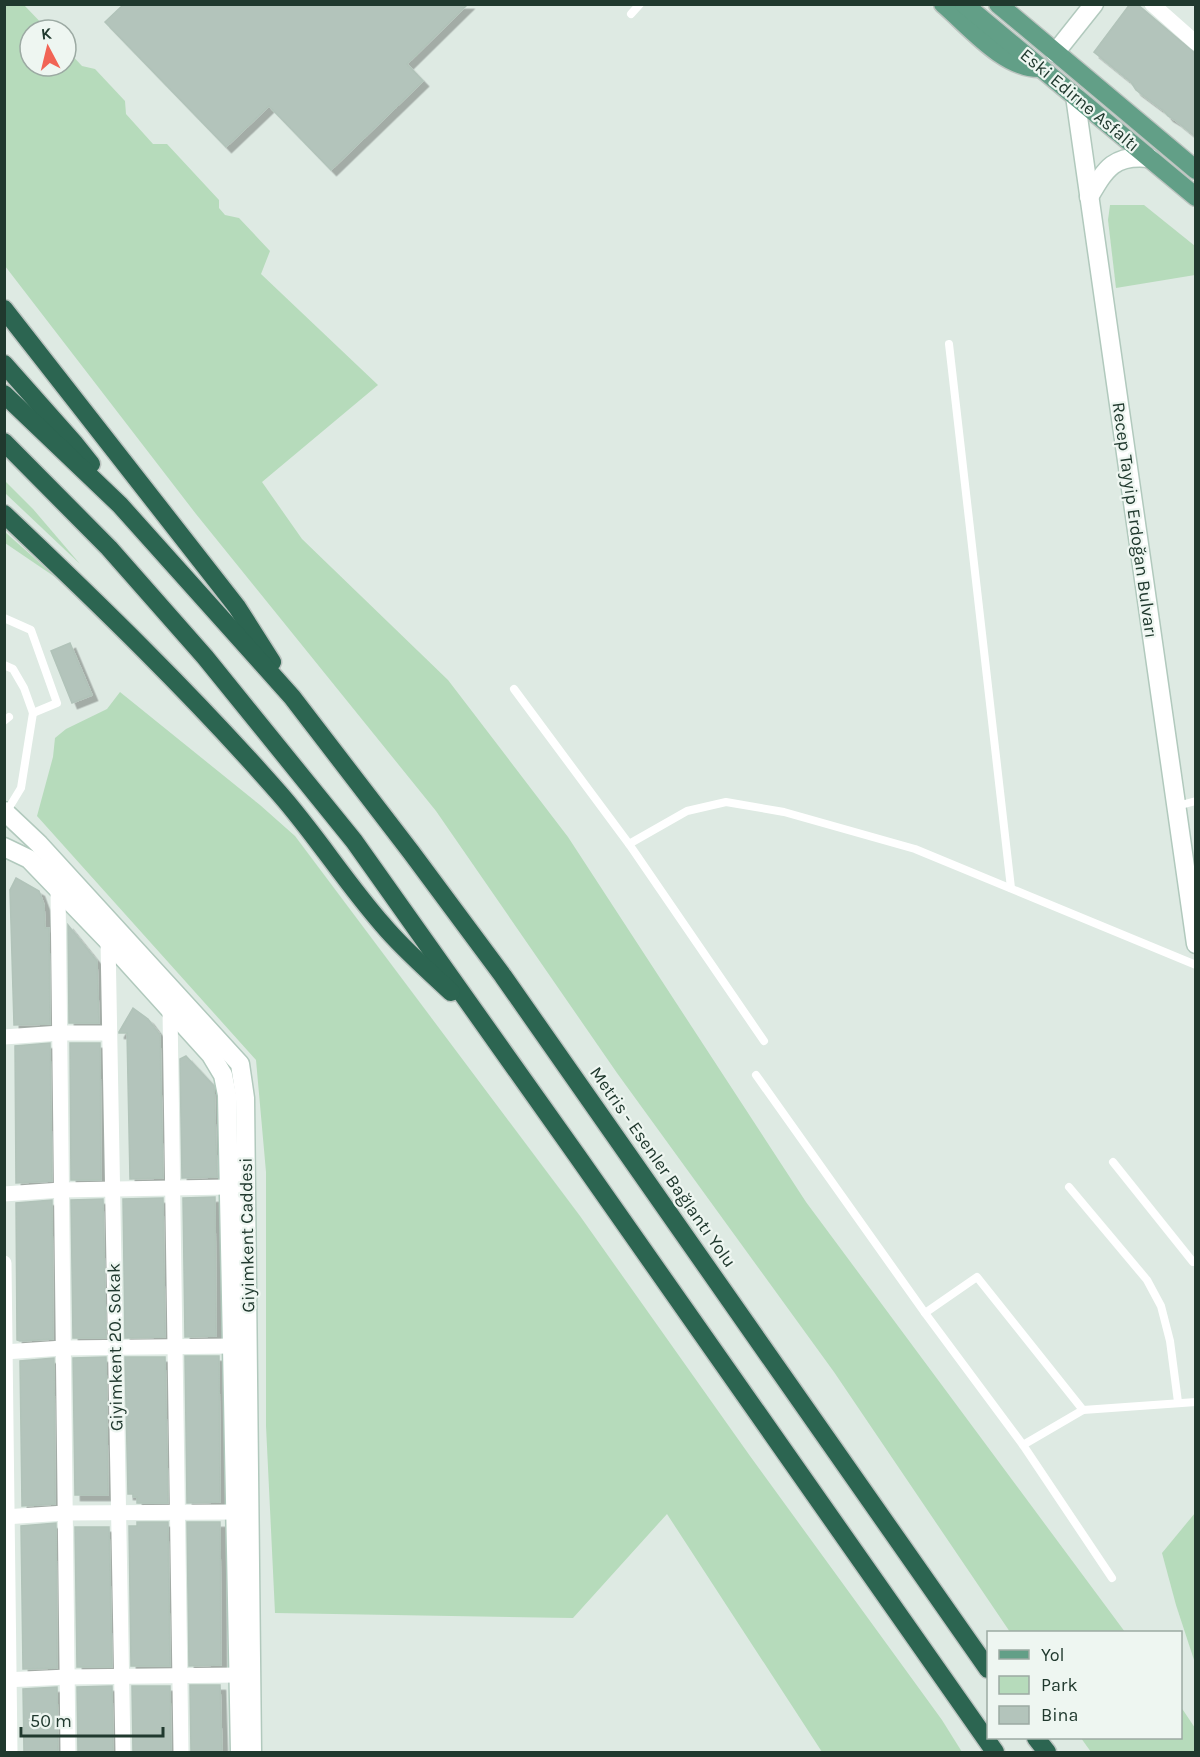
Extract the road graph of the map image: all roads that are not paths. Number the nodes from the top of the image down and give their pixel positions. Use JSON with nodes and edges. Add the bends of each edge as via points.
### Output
{"nodes":[{"id":1,"x":640,"y":4,"type":"edge"},
{"id":2,"x":943,"y":4,"type":"edge"},
{"id":3,"x":964,"y":4,"type":"edge"},
{"id":4,"x":998,"y":4,"type":"edge"},
{"id":5,"x":1094,"y":4,"type":"edge"},
{"id":6,"x":1152,"y":4,"type":"edge"},
{"id":7,"x":631,"y":14,"type":"dead end"},
{"id":8,"x":1196,"y":43,"type":"edge"},
{"id":9,"x":1055,"y":53,"type":"junction"},
{"id":10,"x":1072,"y":67,"type":"junction"},
{"id":11,"x":1041,"y":68,"type":"junction"},
{"id":12,"x":1076,"y":96,"type":"junction"},
{"id":13,"x":1150,"y":158,"type":"junction"},
{"id":14,"x":1196,"y":171,"type":"edge"},
{"id":15,"x":1089,"y":197,"type":"junction"},
{"id":16,"x":1196,"y":197,"type":"edge"},
{"id":17,"x":4,"y":309,"type":"edge"},
{"id":18,"x":949,"y":344,"type":"dead end"},
{"id":19,"x":4,"y":364,"type":"edge"},
{"id":20,"x":4,"y":394,"type":"edge"},
{"id":21,"x":4,"y":442,"type":"edge"},
{"id":22,"x":120,"y":505,"type":"junction"},
{"id":23,"x":4,"y":514,"type":"edge"},
{"id":24,"x":4,"y":618,"type":"edge"},
{"id":25,"x":4,"y":665,"type":"edge"},
{"id":26,"x":514,"y":689,"type":"dead end"},
{"id":27,"x":292,"y":697,"type":"junction"},
{"id":28,"x":33,"y":713,"type":"junction"},
{"id":29,"x":1196,"y":801,"type":"edge"},
{"id":30,"x":1176,"y":806,"type":"junction"},
{"id":31,"x":5,"y":814,"type":"edge"},
{"id":32,"x":629,"y":844,"type":"junction"},
{"id":33,"x":4,"y":847,"type":"edge"},
{"id":34,"x":1011,"y":888,"type":"junction"},
{"id":35,"x":58,"y":890,"type":"junction"},
{"id":36,"x":108,"y":941,"type":"junction"},
{"id":37,"x":1196,"y":944,"type":"edge"},
{"id":38,"x":1196,"y":965,"type":"edge"},
{"id":39,"x":170,"y":1010,"type":"junction"},
{"id":40,"x":480,"y":1021,"type":"junction"},
{"id":41,"x":60,"y":1033,"type":"junction"},
{"id":42,"x":109,"y":1033,"type":"junction"},
{"id":43,"x":4,"y":1037,"type":"edge"},
{"id":44,"x":764,"y":1041,"type":"dead end"},
{"id":45,"x":756,"y":1075,"type":"dead end"},
{"id":46,"x":1113,"y":1162,"type":"dead end"},
{"id":47,"x":228,"y":1187,"type":"junction"},
{"id":48,"x":1069,"y":1187,"type":"dead end"},
{"id":49,"x":173,"y":1188,"type":"junction"},
{"id":50,"x":112,"y":1189,"type":"junction"},
{"id":51,"x":62,"y":1190,"type":"junction"},
{"id":52,"x":4,"y":1194,"type":"edge"},
{"id":53,"x":1196,"y":1262,"type":"edge"},
{"id":54,"x":4,"y":1263,"type":"edge"},
{"id":55,"x":925,"y":1313,"type":"junction"},
{"id":56,"x":232,"y":1346,"type":"junction"},
{"id":57,"x":115,"y":1347,"type":"junction"},
{"id":58,"x":175,"y":1347,"type":"junction"},
{"id":59,"x":63,"y":1348,"type":"junction"},
{"id":60,"x":5,"y":1352,"type":"edge"},
{"id":61,"x":1178,"y":1402,"type":"junction"},
{"id":62,"x":1196,"y":1402,"type":"edge"},
{"id":63,"x":1083,"y":1410,"type":"junction"},
{"id":64,"x":1023,"y":1445,"type":"junction"},
{"id":65,"x":235,"y":1512,"type":"junction"},
{"id":66,"x":65,"y":1513,"type":"junction"},
{"id":67,"x":118,"y":1513,"type":"junction"},
{"id":68,"x":177,"y":1513,"type":"junction"},
{"id":69,"x":6,"y":1517,"type":"edge"},
{"id":70,"x":1112,"y":1578,"type":"dead end"},
{"id":71,"x":987,"y":1668,"type":"edge"},
{"id":72,"x":238,"y":1675,"type":"junction"},
{"id":73,"x":121,"y":1676,"type":"junction"},
{"id":74,"x":180,"y":1676,"type":"junction"},
{"id":75,"x":67,"y":1677,"type":"junction"},
{"id":76,"x":7,"y":1680,"type":"edge"},
{"id":77,"x":970,"y":1717,"type":"junction"},
{"id":78,"x":1037,"y":1739,"type":"edge"},
{"id":79,"x":10,"y":1752,"type":"edge"},
{"id":80,"x":68,"y":1752,"type":"edge"},
{"id":81,"x":123,"y":1752,"type":"edge"},
{"id":82,"x":181,"y":1752,"type":"edge"},
{"id":83,"x":240,"y":1752,"type":"edge"},
{"id":84,"x":252,"y":1752,"type":"edge"},
{"id":85,"x":984,"y":1752,"type":"edge"},
{"id":86,"x":995,"y":1752,"type":"edge"},
{"id":87,"x":1047,"y":1752,"type":"edge"}],
"edges":[{"from":1,"to":7,"type":"lane"},
{"from":2,"to":11,"type":"main road","via":[[1014,63]]},
{"from":3,"to":11,"type":"main road","name":"Eski Edirne Asfaltı"},
{"from":4,"to":9,"type":"main road","name":"Eski Edirne Asfaltı"},
{"from":5,"to":9,"type":"street"},
{"from":6,"to":8,"type":"street"},
{"from":9,"to":10,"type":"main road","name":"Eski Edirne Asfaltı"},
{"from":9,"to":11,"type":"main road"},
{"from":10,"to":12,"type":"main road"},
{"from":10,"to":14,"type":"main road","name":"Eski Edirne Asfaltı"},
{"from":11,"to":12,"type":"main road","name":"Eski Edirne Asfaltı"},
{"from":12,"to":13,"type":"main road","name":"Eski Edirne Asfaltı"},
{"from":12,"to":15,"type":"street","name":"Recep Tayyip Erdoğan Bulvarı"},
{"from":13,"to":15,"type":"street","via":[[1133,156],[1118,160],[1104,172]]},
{"from":13,"to":16,"type":"main road","name":"Eski Edirne Asfaltı"},
{"from":15,"to":30,"type":"street","name":"Recep Tayyip Erdoğan Bulvarı"},
{"from":17,"to":27,"type":"highway","via":[[237,607]]},
{"from":18,"to":34,"type":"lane"},
{"from":19,"to":22,"type":"highway","via":[[75,444]]},
{"from":20,"to":22,"type":"highway"},
{"from":21,"to":40,"type":"highway","via":[[109,548],[252,713],[354,841]]},
{"from":22,"to":27,"type":"highway"},
{"from":23,"to":40,"type":"highway","via":[[234,744],[288,804],[382,925]]},
{"from":24,"to":28,"type":"lane","via":[[31,630],[57,703]]},
{"from":25,"to":28,"type":"lane","via":[[13,669]]},
{"from":26,"to":32,"type":"lane"},
{"from":27,"to":71,"type":"highway","name":"Metris - Esenler Bağlantı Yolu","via":[[509,986]]},
{"from":28,"to":31,"type":"lane","via":[[21,788]]},
{"from":29,"to":30,"type":"lane"},
{"from":30,"to":37,"type":"street","name":"Recep Tayyip Erdoğan Bulvarı"},
{"from":31,"to":84,"type":"street","name":"Giyimkent Caddesi","via":[[39,844],[240,1064],[245,1098]]},
{"from":32,"to":34,"type":"lane","via":[[687,811],[726,802],[784,812],[915,849]]},
{"from":32,"to":44,"type":"lane"},
{"from":33,"to":35,"type":"street","name":"Giyimkent Caddesi","via":[[29,859]]},
{"from":34,"to":38,"type":"lane"},
{"from":35,"to":36,"type":"street","name":"Giyimkent Caddesi"},
{"from":35,"to":41,"type":"street"},
{"from":36,"to":39,"type":"street","name":"Giyimkent Caddesi"},
{"from":36,"to":42,"type":"street","name":"Giyimkent 20. Sokak"},
{"from":39,"to":47,"type":"street","name":"Giyimkent Caddesi","via":[[211,1055],[223,1075],[227,1095]]},
{"from":39,"to":49,"type":"street"},
{"from":40,"to":77,"type":"highway"},
{"from":41,"to":42,"type":"street"},
{"from":41,"to":43,"type":"street"},
{"from":41,"to":51,"type":"street"},
{"from":42,"to":50,"type":"street","name":"Giyimkent 20. Sokak"},
{"from":45,"to":55,"type":"lane"},
{"from":46,"to":53,"type":"lane"},
{"from":47,"to":49,"type":"street"},
{"from":47,"to":56,"type":"street","name":"Giyimkent Caddesi"},
{"from":48,"to":61,"type":"lane","via":[[1147,1280],[1161,1306]]},
{"from":49,"to":50,"type":"street"},
{"from":49,"to":58,"type":"street"},
{"from":50,"to":51,"type":"street"},
{"from":50,"to":57,"type":"street","name":"Giyimkent 20. Sokak"},
{"from":51,"to":52,"type":"street"},
{"from":51,"to":59,"type":"street"},
{"from":54,"to":60,"type":"street"},
{"from":55,"to":63,"type":"lane","via":[[976,1277]]},
{"from":55,"to":64,"type":"lane"},
{"from":56,"to":58,"type":"street"},
{"from":56,"to":65,"type":"street","name":"Giyimkent Caddesi"},
{"from":57,"to":58,"type":"street"},
{"from":57,"to":59,"type":"street"},
{"from":57,"to":67,"type":"street","name":"Giyimkent 20. Sokak"},
{"from":58,"to":68,"type":"street"},
{"from":59,"to":60,"type":"street"},
{"from":59,"to":66,"type":"street"},
{"from":60,"to":69,"type":"street"},
{"from":61,"to":62,"type":"lane"},
{"from":61,"to":63,"type":"lane"},
{"from":63,"to":64,"type":"lane"},
{"from":64,"to":70,"type":"lane"},
{"from":65,"to":68,"type":"street"},
{"from":65,"to":72,"type":"street","name":"Giyimkent Caddesi"},
{"from":66,"to":67,"type":"street"},
{"from":66,"to":69,"type":"street"},
{"from":66,"to":75,"type":"street"},
{"from":67,"to":68,"type":"street"},
{"from":67,"to":73,"type":"street","name":"Giyimkent 20. Sokak"},
{"from":68,"to":74,"type":"street"},
{"from":69,"to":76,"type":"street"},
{"from":72,"to":74,"type":"street"},
{"from":72,"to":83,"type":"street","name":"Giyimkent Caddesi"},
{"from":73,"to":74,"type":"street"},
{"from":73,"to":75,"type":"street"},
{"from":73,"to":81,"type":"street","name":"Giyimkent 20. Sokak"},
{"from":74,"to":82,"type":"street"},
{"from":75,"to":76,"type":"street"},
{"from":75,"to":80,"type":"street"},
{"from":76,"to":79,"type":"street"},
{"from":77,"to":85,"type":"highway"},
{"from":77,"to":86,"type":"highway"},
{"from":78,"to":87,"type":"highway"}]}
